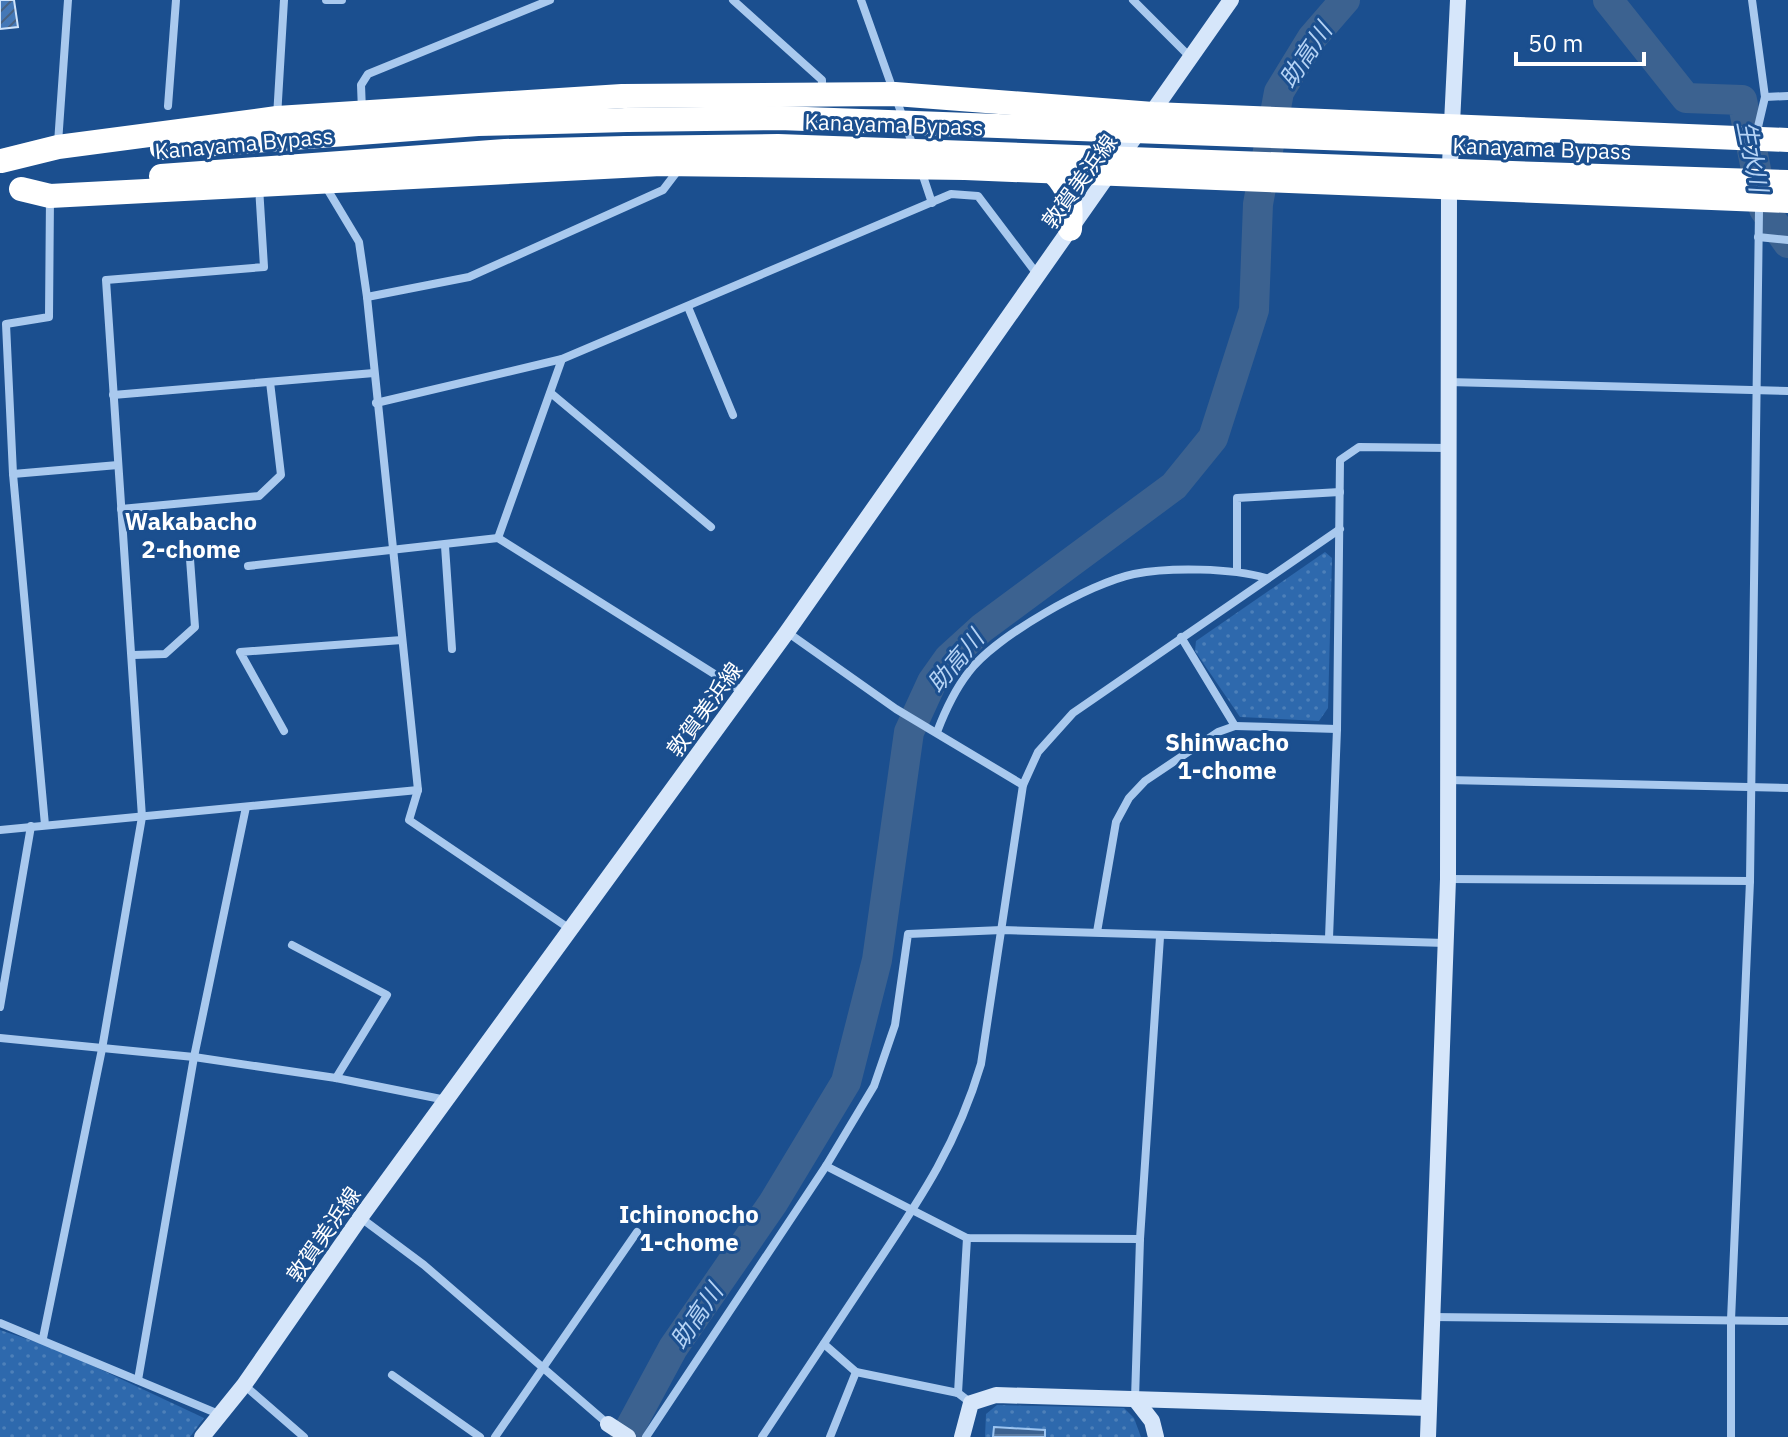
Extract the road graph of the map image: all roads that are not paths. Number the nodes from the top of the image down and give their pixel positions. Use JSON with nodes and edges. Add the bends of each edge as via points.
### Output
{"nodes":[{"id":1,"x":68,"y":0,"type":"edge"},
{"id":2,"x":176,"y":0,"type":"edge"},
{"id":3,"x":284,"y":0,"type":"edge"},
{"id":4,"x":326,"y":0,"type":"edge"},
{"id":5,"x":342,"y":0,"type":"edge"},
{"id":6,"x":550,"y":0,"type":"edge"},
{"id":7,"x":733,"y":0,"type":"edge"},
{"id":8,"x":861,"y":0,"type":"edge"},
{"id":9,"x":1133,"y":0,"type":"edge"},
{"id":10,"x":1231,"y":0,"type":"edge"},
{"id":11,"x":1458,"y":0,"type":"edge"},
{"id":12,"x":1752,"y":0,"type":"edge"},
{"id":13,"x":1189,"y":56,"type":"junction"},
{"id":14,"x":895,"y":94,"type":"junction"},
{"id":15,"x":823,"y":95,"type":"junction"},
{"id":16,"x":1788,"y":96,"type":"edge"},
{"id":17,"x":1765,"y":97,"type":"junction"},
{"id":18,"x":168,"y":106,"type":"dead end"},
{"id":19,"x":362,"y":111,"type":"junction"},
{"id":20,"x":1153,"y":114,"type":"junction"},
{"id":21,"x":277,"y":118,"type":"junction"},
{"id":22,"x":1452,"y":126,"type":"junction"},
{"id":23,"x":1757,"y":131,"type":"tunnel mouth"},
{"id":24,"x":1788,"y":140,"type":"edge"},
{"id":25,"x":58,"y":147,"type":"junction"},
{"id":26,"x":1788,"y":156,"type":"edge"},
{"id":27,"x":0,"y":161,"type":"edge"},
{"id":28,"x":683,"y":164,"type":"junction"},
{"id":29,"x":920,"y":167,"type":"junction"},
{"id":30,"x":1053,"y":172,"type":"junction"},
{"id":31,"x":1111,"y":175,"type":"junction"},
{"id":32,"x":324,"y":182,"type":"junction"},
{"id":33,"x":1788,"y":182,"type":"edge"},
{"id":34,"x":1449,"y":185,"type":"junction"},
{"id":35,"x":259,"y":187,"type":"junction"},
{"id":36,"x":11,"y":190,"type":"edge"},
{"id":37,"x":50,"y":196,"type":"junction"},
{"id":38,"x":1788,"y":201,"type":"edge"},
{"id":39,"x":932,"y":203,"type":"junction"},
{"id":40,"x":1759,"y":211,"type":"dead end"},
{"id":41,"x":1070,"y":229,"type":"junction"},
{"id":42,"x":1758,"y":237,"type":"junction"},
{"id":43,"x":1788,"y":240,"type":"edge"},
{"id":44,"x":1037,"y":274,"type":"junction"},
{"id":45,"x":367,"y":297,"type":"junction"},
{"id":46,"x":688,"y":307,"type":"junction"},
{"id":47,"x":562,"y":359,"type":"junction"},
{"id":48,"x":374,"y":373,"type":"junction"},
{"id":49,"x":270,"y":382,"type":"junction"},
{"id":50,"x":1448,"y":382,"type":"junction"},
{"id":51,"x":1756,"y":389,"type":"junction"},
{"id":52,"x":1788,"y":391,"type":"edge"},
{"id":53,"x":552,"y":394,"type":"junction"},
{"id":54,"x":113,"y":395,"type":"junction"},
{"id":55,"x":376,"y":403,"type":"junction"},
{"id":56,"x":733,"y":415,"type":"dead end"},
{"id":57,"x":11,"y":429,"type":"junction"},
{"id":58,"x":0,"y":431,"type":"edge"},
{"id":59,"x":1449,"y":448,"type":"junction"},
{"id":60,"x":118,"y":465,"type":"junction"},
{"id":61,"x":13,"y":474,"type":"junction"},
{"id":62,"x":1340,"y":492,"type":"junction"},
{"id":63,"x":121,"y":509,"type":"junction"},
{"id":64,"x":711,"y":527,"type":"dead end"},
{"id":65,"x":1340,"y":529,"type":"junction"},
{"id":66,"x":498,"y":538,"type":"junction"},
{"id":67,"x":445,"y":546,"type":"junction"},
{"id":68,"x":392,"y":551,"type":"junction"},
{"id":69,"x":190,"y":559,"type":"dead end"},
{"id":70,"x":248,"y":566,"type":"dead end"},
{"id":71,"x":1237,"y":570,"type":"junction"},
{"id":72,"x":1266,"y":578,"type":"junction"},
{"id":73,"x":787,"y":632,"type":"junction"},
{"id":74,"x":1181,"y":637,"type":"junction"},
{"id":75,"x":402,"y":640,"type":"junction"},
{"id":76,"x":452,"y":649,"type":"dead end"},
{"id":77,"x":133,"y":655,"type":"junction"},
{"id":78,"x":743,"y":693,"type":"junction"},
{"id":79,"x":1235,"y":726,"type":"junction"},
{"id":80,"x":1337,"y":729,"type":"junction"},
{"id":81,"x":284,"y":731,"type":"dead end"},
{"id":82,"x":937,"y":732,"type":"junction"},
{"id":83,"x":1447,"y":780,"type":"junction"},
{"id":84,"x":1023,"y":785,"type":"junction"},
{"id":85,"x":1751,"y":788,"type":"junction"},
{"id":86,"x":1788,"y":788,"type":"edge"},
{"id":87,"x":418,"y":790,"type":"junction"},
{"id":88,"x":246,"y":807,"type":"junction"},
{"id":89,"x":142,"y":817,"type":"junction"},
{"id":90,"x":45,"y":825,"type":"junction"},
{"id":91,"x":31,"y":826,"type":"junction"},
{"id":92,"x":0,"y":830,"type":"edge"},
{"id":93,"x":1448,"y":879,"type":"junction"},
{"id":94,"x":1750,"y":881,"type":"junction"},
{"id":95,"x":571,"y":930,"type":"junction"},
{"id":96,"x":1002,"y":930,"type":"junction"},
{"id":97,"x":1097,"y":932,"type":"junction"},
{"id":98,"x":1160,"y":937,"type":"junction"},
{"id":99,"x":1329,"y":938,"type":"junction"},
{"id":100,"x":1445,"y":943,"type":"junction"},
{"id":101,"x":292,"y":945,"type":"dead end"},
{"id":102,"x":0,"y":1007,"type":"edge"},
{"id":103,"x":0,"y":1038,"type":"edge"},
{"id":104,"x":102,"y":1049,"type":"junction"},
{"id":105,"x":194,"y":1057,"type":"junction"},
{"id":106,"x":336,"y":1078,"type":"junction"},
{"id":107,"x":446,"y":1100,"type":"junction"},
{"id":108,"x":826,"y":1166,"type":"junction"},
{"id":109,"x":911,"y":1212,"type":"junction"},
{"id":110,"x":360,"y":1218,"type":"junction"},
{"id":111,"x":637,"y":1232,"type":"dead end"},
{"id":112,"x":967,"y":1238,"type":"junction"},
{"id":113,"x":1140,"y":1239,"type":"junction"},
{"id":114,"x":1430,"y":1317,"type":"junction"},
{"id":115,"x":1731,"y":1320,"type":"junction"},
{"id":116,"x":1788,"y":1321,"type":"edge"},
{"id":117,"x":0,"y":1323,"type":"edge"},
{"id":118,"x":43,"y":1338,"type":"junction"},
{"id":119,"x":824,"y":1344,"type":"junction"},
{"id":120,"x":543,"y":1368,"type":"junction"},
{"id":121,"x":856,"y":1372,"type":"junction"},
{"id":122,"x":392,"y":1375,"type":"dead end"},
{"id":123,"x":138,"y":1380,"type":"junction"},
{"id":124,"x":244,"y":1385,"type":"junction"},
{"id":125,"x":964,"y":1398,"type":"junction"},
{"id":126,"x":1135,"y":1399,"type":"junction"},
{"id":127,"x":1428,"y":1408,"type":"junction"},
{"id":128,"x":221,"y":1415,"type":"junction"},
{"id":129,"x":608,"y":1424,"type":"joint"},
{"id":130,"x":202,"y":1437,"type":"edge"},
{"id":131,"x":304,"y":1437,"type":"edge"},
{"id":132,"x":480,"y":1437,"type":"edge"},
{"id":133,"x":495,"y":1437,"type":"edge"},
{"id":134,"x":628,"y":1437,"type":"edge"},
{"id":135,"x":646,"y":1437,"type":"edge"},
{"id":136,"x":762,"y":1437,"type":"edge"},
{"id":137,"x":830,"y":1437,"type":"edge"},
{"id":138,"x":962,"y":1437,"type":"edge"},
{"id":139,"x":1156,"y":1437,"type":"edge"},
{"id":140,"x":1428,"y":1437,"type":"edge"},
{"id":141,"x":1731,"y":1437,"type":"edge"}],
"edges":[{"from":1,"to":25,"type":"street"},
{"from":2,"to":18,"type":"street"},
{"from":3,"to":21,"type":"street"},
{"from":4,"to":5,"type":"street"},
{"from":6,"to":19,"type":"street","via":[[368,74],[361,85]]},
{"from":7,"to":15,"type":"street","via":[[822,80]]},
{"from":8,"to":14,"type":"street"},
{"from":9,"to":13,"type":"street"},
{"from":10,"to":13,"type":"street","name":"敦賀美浜線"},
{"from":11,"to":22,"type":"street"},
{"from":12,"to":17,"type":"street"},
{"from":13,"to":20,"type":"street","name":"敦賀美浜線"},
{"from":14,"to":15,"type":"highway"},
{"from":14,"to":20,"type":"highway"},
{"from":14,"to":29,"type":"street"},
{"from":15,"to":19,"type":"highway","via":[[622,96]]},
{"from":16,"to":17,"type":"street"},
{"from":17,"to":23,"type":"street"},
{"from":19,"to":21,"type":"highway"},
{"from":20,"to":22,"type":"highway"},
{"from":20,"to":31,"type":"street","name":"敦賀美浜線"},
{"from":21,"to":25,"type":"highway"},
{"from":22,"to":24,"type":"highway"},
{"from":22,"to":34,"type":"street"},
{"from":25,"to":27,"type":"highway"},
{"from":26,"to":27,"type":"highway","name":"Kanayama Bypass","bridge":true,"via":[[779,118],[478,124]]},
{"from":28,"to":29,"type":"highway"},
{"from":28,"to":32,"type":"highway"},
{"from":28,"to":45,"type":"street","via":[[663,190],[469,277]]},
{"from":29,"to":30,"type":"highway"},
{"from":29,"to":39,"type":"street"},
{"from":30,"to":31,"type":"highway"},
{"from":30,"to":41,"type":"highway","via":[[1073,203]]},
{"from":31,"to":34,"type":"highway"},
{"from":31,"to":41,"type":"street","name":"敦賀美浜線"},
{"from":32,"to":35,"type":"highway"},
{"from":32,"to":45,"type":"street","via":[[359,242]]},
{"from":33,"to":36,"type":"highway","name":"Kanayama Bypass","bridge":true,"via":[[778,146],[505,151]]},
{"from":34,"to":38,"type":"highway"},
{"from":34,"to":50,"type":"street"},
{"from":35,"to":37,"type":"highway"},
{"from":35,"to":54,"type":"street","via":[[264,267],[106,280]]},
{"from":36,"to":37,"type":"highway"},
{"from":37,"to":57,"type":"street","via":[[49,317],[6,324]]},
{"from":39,"to":44,"type":"street","via":[[951,194],[978,196]]},
{"from":39,"to":46,"type":"street"},
{"from":40,"to":42,"type":"street"},
{"from":41,"to":44,"type":"street","name":"敦賀美浜線"},
{"from":42,"to":43,"type":"street"},
{"from":42,"to":51,"type":"street"},
{"from":44,"to":73,"type":"street","name":"敦賀美浜線"},
{"from":45,"to":48,"type":"street"},
{"from":46,"to":47,"type":"street"},
{"from":46,"to":56,"type":"street"},
{"from":47,"to":53,"type":"street"},
{"from":47,"to":55,"type":"street"},
{"from":48,"to":49,"type":"street"},
{"from":48,"to":55,"type":"street"},
{"from":49,"to":54,"type":"street"},
{"from":49,"to":63,"type":"street","via":[[281,475],[259,496]]},
{"from":50,"to":51,"type":"street"},
{"from":50,"to":59,"type":"street"},
{"from":51,"to":52,"type":"street"},
{"from":51,"to":85,"type":"street"},
{"from":53,"to":64,"type":"street"},
{"from":53,"to":66,"type":"street"},
{"from":54,"to":60,"type":"street"},
{"from":55,"to":68,"type":"street"},
{"from":57,"to":58,"type":"street"},
{"from":57,"to":61,"type":"street"},
{"from":59,"to":62,"type":"street","via":[[1359,447],[1340,460]]},
{"from":59,"to":83,"type":"street"},
{"from":60,"to":61,"type":"street"},
{"from":60,"to":63,"type":"street"},
{"from":61,"to":90,"type":"street"},
{"from":62,"to":65,"type":"street"},
{"from":62,"to":71,"type":"street","via":[[1237,498]]},
{"from":63,"to":77,"type":"street"},
{"from":65,"to":72,"type":"street"},
{"from":65,"to":80,"type":"street"},
{"from":66,"to":67,"type":"street"},
{"from":66,"to":78,"type":"street"},
{"from":67,"to":68,"type":"street"},
{"from":67,"to":76,"type":"street"},
{"from":68,"to":70,"type":"street"},
{"from":68,"to":75,"type":"street"},
{"from":69,"to":77,"type":"street","via":[[195,627],[165,654]]},
{"from":71,"to":72,"type":"street"},
{"from":71,"to":82,"type":"street","via":[[1133,574],[1046,611],[969,671]]},
{"from":72,"to":74,"type":"street"},
{"from":73,"to":78,"type":"street","name":"敦賀美浜線"},
{"from":73,"to":82,"type":"street"},
{"from":74,"to":79,"type":"street"},
{"from":74,"to":84,"type":"street","via":[[1073,713],[1044,744]]},
{"from":75,"to":81,"type":"street","via":[[240,652]]},
{"from":75,"to":87,"type":"street"},
{"from":77,"to":89,"type":"street"},
{"from":78,"to":95,"type":"street","name":"敦賀美浜線"},
{"from":79,"to":80,"type":"street"},
{"from":79,"to":97,"type":"street","via":[[1145,781],[1129,798],[1116,822]]},
{"from":80,"to":99,"type":"street"},
{"from":82,"to":84,"type":"street"},
{"from":83,"to":85,"type":"street"},
{"from":83,"to":93,"type":"street"},
{"from":84,"to":96,"type":"street"},
{"from":85,"to":86,"type":"street"},
{"from":85,"to":94,"type":"street"},
{"from":87,"to":88,"type":"street"},
{"from":87,"to":95,"type":"street","via":[[409,820]]},
{"from":88,"to":89,"type":"street"},
{"from":88,"to":105,"type":"street"},
{"from":89,"to":90,"type":"street"},
{"from":89,"to":104,"type":"street"},
{"from":90,"to":91,"type":"street"},
{"from":91,"to":92,"type":"street"},
{"from":91,"to":102,"type":"street"},
{"from":93,"to":94,"type":"street"},
{"from":93,"to":100,"type":"street"},
{"from":94,"to":115,"type":"street"},
{"from":95,"to":107,"type":"street","name":"敦賀美浜線"},
{"from":96,"to":97,"type":"street"},
{"from":96,"to":108,"type":"street","via":[[908,934],[895,1025],[874,1086]]},
{"from":96,"to":109,"type":"street","via":[[970,1103],[950,1150]]},
{"from":97,"to":98,"type":"street"},
{"from":98,"to":99,"type":"street"},
{"from":98,"to":113,"type":"street"},
{"from":99,"to":100,"type":"street"},
{"from":100,"to":114,"type":"street"},
{"from":101,"to":106,"type":"street","via":[[387,995]]},
{"from":103,"to":104,"type":"street"},
{"from":104,"to":105,"type":"street"},
{"from":104,"to":118,"type":"street"},
{"from":105,"to":106,"type":"street"},
{"from":105,"to":123,"type":"street"},
{"from":106,"to":107,"type":"street"},
{"from":107,"to":110,"type":"street","name":"敦賀美浜線"},
{"from":108,"to":109,"type":"street"},
{"from":108,"to":135,"type":"street"},
{"from":109,"to":112,"type":"street"},
{"from":109,"to":119,"type":"street"},
{"from":110,"to":120,"type":"street","via":[[424,1265]]},
{"from":110,"to":124,"type":"street","name":"敦賀美浜線"},
{"from":111,"to":120,"type":"street"},
{"from":112,"to":113,"type":"street"},
{"from":112,"to":125,"type":"street"},
{"from":113,"to":126,"type":"street"},
{"from":114,"to":115,"type":"street"},
{"from":114,"to":127,"type":"street"},
{"from":115,"to":116,"type":"street"},
{"from":115,"to":141,"type":"street"},
{"from":117,"to":118,"type":"street"},
{"from":118,"to":123,"type":"street"},
{"from":119,"to":121,"type":"street"},
{"from":119,"to":136,"type":"street"},
{"from":120,"to":129,"type":"street"},
{"from":120,"to":133,"type":"street"},
{"from":121,"to":125,"type":"street"},
{"from":121,"to":137,"type":"street"},
{"from":122,"to":132,"type":"street"},
{"from":123,"to":128,"type":"street"},
{"from":124,"to":128,"type":"street","name":"敦賀美浜線"},
{"from":124,"to":131,"type":"street"},
{"from":125,"to":126,"type":"street"},
{"from":125,"to":138,"type":"street"},
{"from":126,"to":127,"type":"street"},
{"from":126,"to":139,"type":"street","via":[[1152,1421]]},
{"from":127,"to":140,"type":"street"},
{"from":128,"to":130,"type":"street","name":"敦賀美浜線"},
{"from":129,"to":134,"type":"street"}]}
